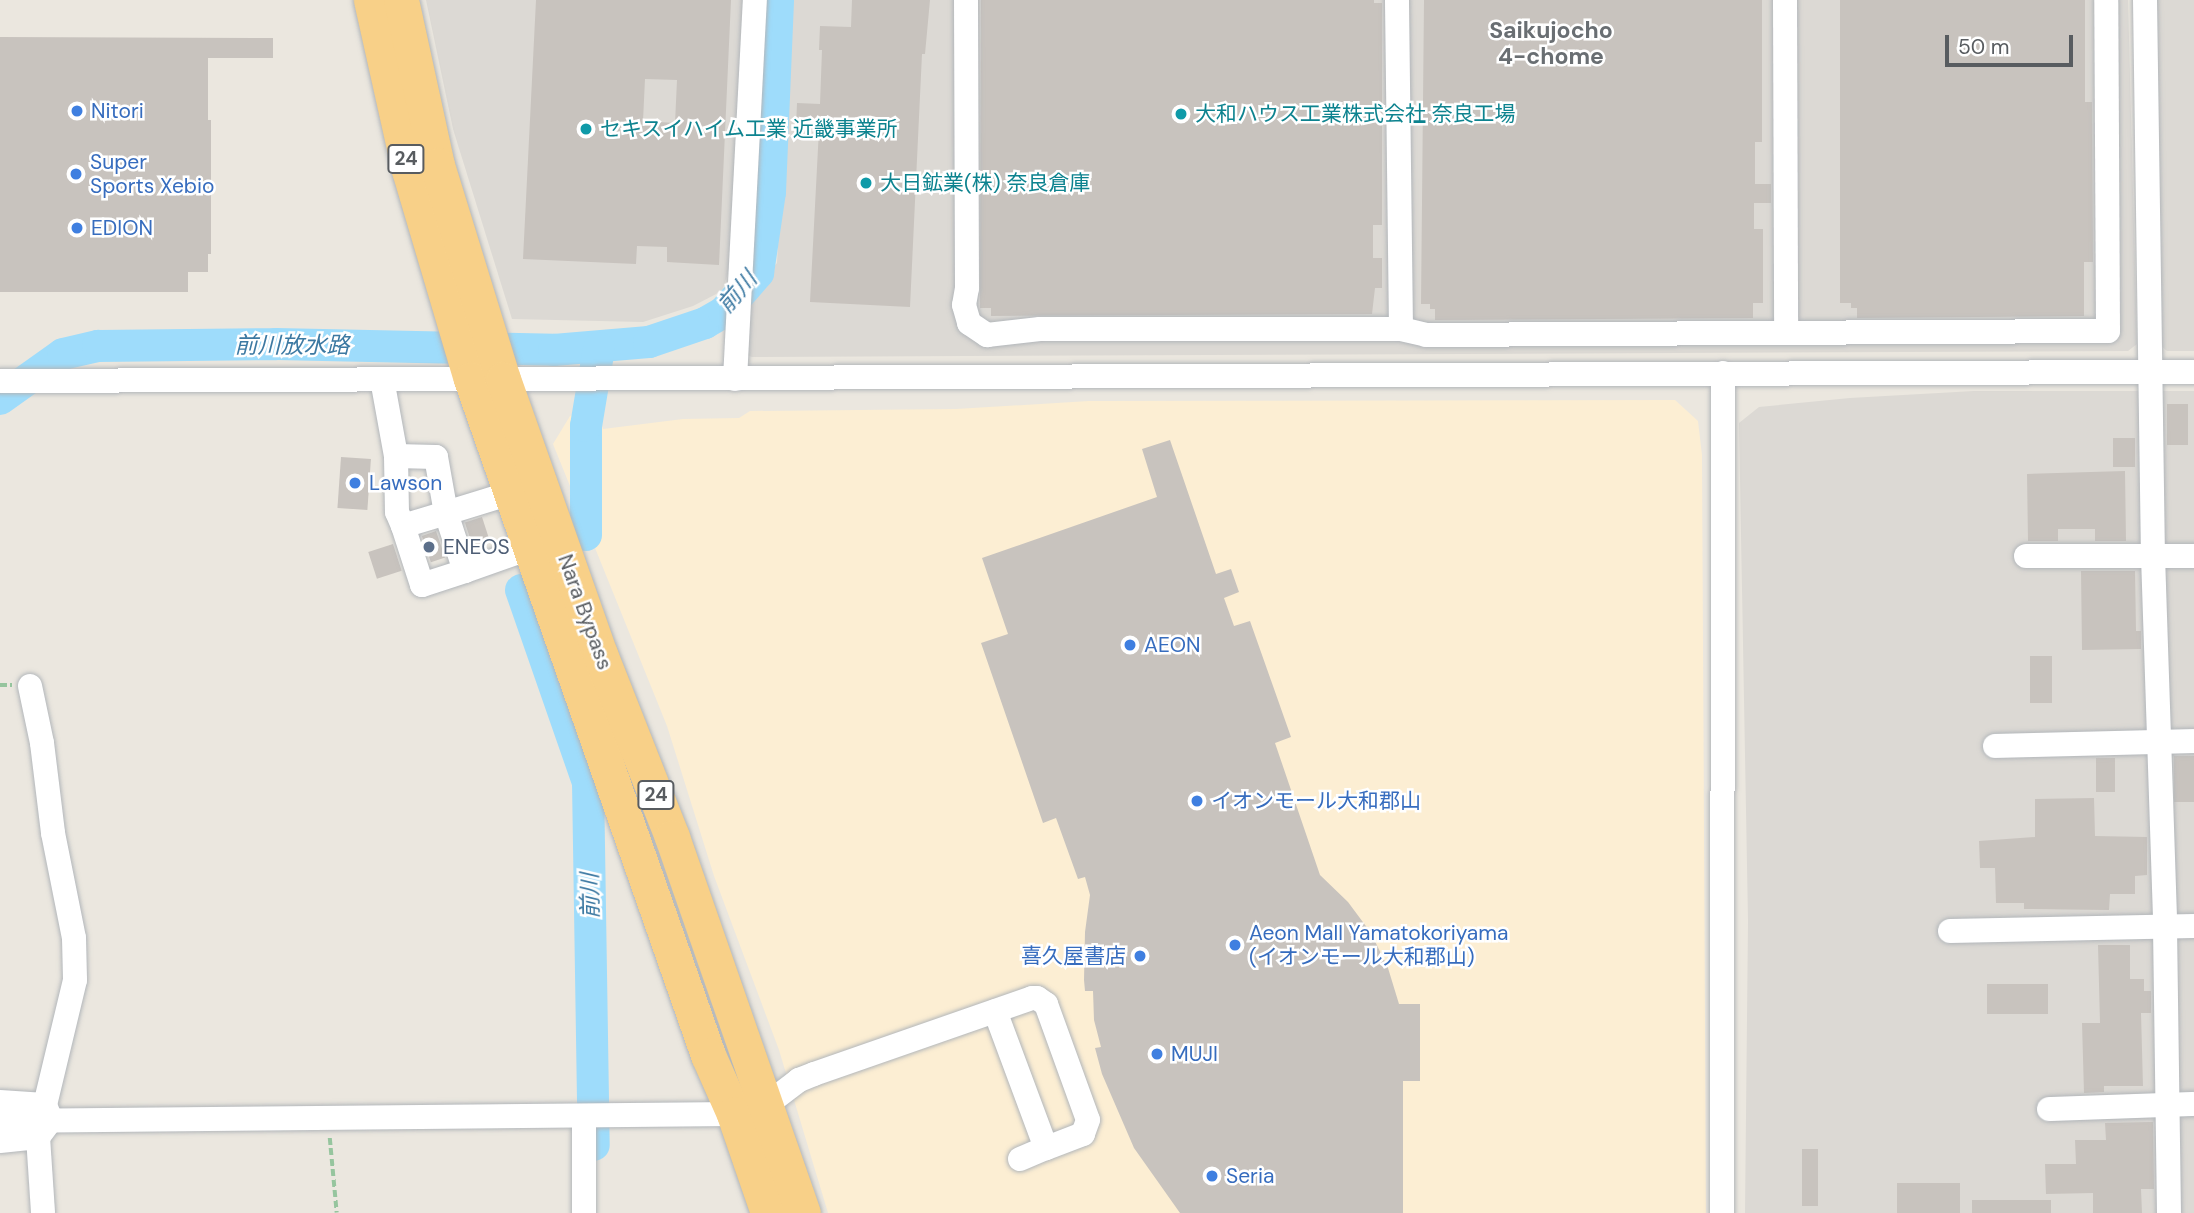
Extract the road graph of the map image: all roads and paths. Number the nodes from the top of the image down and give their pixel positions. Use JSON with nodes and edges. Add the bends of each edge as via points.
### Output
{"nodes":[{"id":1,"x":371,"y":0,"type":"edge"},
{"id":2,"x":401,"y":0,"type":"edge"},
{"id":3,"x":755,"y":0,"type":"edge"},
{"id":4,"x":966,"y":0,"type":"edge"},
{"id":5,"x":1397,"y":0,"type":"edge"},
{"id":6,"x":1785,"y":0,"type":"edge"},
{"id":7,"x":2106,"y":0,"type":"edge"},
{"id":8,"x":2145,"y":0,"type":"edge"},
{"id":9,"x":467,"y":313,"type":"junction"},
{"id":10,"x":1401,"y":329,"type":"junction"},
{"id":11,"x":1786,"y":332,"type":"junction"},
{"id":12,"x":484,"y":367,"type":"junction"},
{"id":13,"x":2194,"y":372,"type":"edge"},
{"id":14,"x":1723,"y":373,"type":"junction"},
{"id":15,"x":2150,"y":373,"type":"junction"},
{"id":16,"x":382,"y":379,"type":"junction"},
{"id":17,"x":734,"y":379,"type":"junction"},
{"id":18,"x":0,"y":381,"type":"edge"},
{"id":19,"x":396,"y":456,"type":"junction"},
{"id":20,"x":511,"y":493,"type":"junction"},
{"id":21,"x":446,"y":513,"type":"junction"},
{"id":22,"x":403,"y":526,"type":"junction"},
{"id":23,"x":530,"y":548,"type":"junction"},
{"id":24,"x":2026,"y":556,"type":"dead end"},
{"id":25,"x":2153,"y":556,"type":"junction"},
{"id":26,"x":2194,"y":556,"type":"edge"},
{"id":27,"x":465,"y":571,"type":"junction"},
{"id":28,"x":30,"y":685,"type":"dead end"},
{"id":29,"x":2194,"y":741,"type":"edge"},
{"id":30,"x":2159,"y":742,"type":"junction"},
{"id":31,"x":1995,"y":746,"type":"dead end"},
{"id":32,"x":2194,"y":926,"type":"edge"},
{"id":33,"x":2165,"y":927,"type":"junction"},
{"id":34,"x":1950,"y":931,"type":"dead end"},
{"id":35,"x":995,"y":1011,"type":"junction"},
{"id":36,"x":0,"y":1102,"type":"edge"},
{"id":37,"x":2167,"y":1104,"type":"junction"},
{"id":38,"x":2194,"y":1104,"type":"edge"},
{"id":39,"x":2049,"y":1109,"type":"dead end"},
{"id":40,"x":750,"y":1110,"type":"junction"},
{"id":41,"x":594,"y":1116,"type":"junction"},
{"id":42,"x":330,"y":1118,"type":"junction"},
{"id":43,"x":0,"y":1121,"type":"edge"},
{"id":44,"x":45,"y":1121,"type":"junction"},
{"id":45,"x":0,"y":1141,"type":"edge"},
{"id":46,"x":1046,"y":1148,"type":"junction"},
{"id":47,"x":1020,"y":1159,"type":"dead end"},
{"id":48,"x":43,"y":1213,"type":"edge"},
{"id":49,"x":337,"y":1213,"type":"edge"},
{"id":50,"x":584,"y":1213,"type":"edge"},
{"id":51,"x":768,"y":1213,"type":"edge"},
{"id":52,"x":803,"y":1213,"type":"edge"},
{"id":53,"x":1722,"y":1213,"type":"edge"},
{"id":54,"x":2169,"y":1213,"type":"edge"}],
"edges":[{"from":1,"to":9,"type":"highway","name":"Nara Bypass","number":"24","via":[[431,251]]},
{"from":2,"to":9,"type":"highway","name":"Nara Bypass","number":"24"},
{"from":3,"to":17,"type":"street"},
{"from":4,"to":10,"type":"street","via":[[964,305],[974,328],[987,334],[1040,329]]},
{"from":5,"to":10,"type":"street"},
{"from":6,"to":11,"type":"street"},
{"from":7,"to":11,"type":"street","via":[[2108,331]]},
{"from":8,"to":15,"type":"street"},
{"from":9,"to":12,"type":"highway","name":"Nara Bypass","number":"24"},
{"from":10,"to":11,"type":"street","via":[[1426,334]]},
{"from":12,"to":16,"type":"street"},
{"from":12,"to":17,"type":"street"},
{"from":12,"to":20,"type":"highway","name":"Nara Bypass","number":"24"},
{"from":12,"to":40,"type":"highway","name":"Nara Bypass","number":"24","via":[[672,837]]},
{"from":13,"to":15,"type":"street"},
{"from":14,"to":15,"type":"street"},
{"from":14,"to":17,"type":"street"},
{"from":14,"to":53,"type":"street"},
{"from":15,"to":25,"type":"street"},
{"from":16,"to":18,"type":"street"},
{"from":16,"to":19,"type":"street"},
{"from":19,"to":21,"type":"street","via":[[436,457]]},
{"from":19,"to":22,"type":"street","via":[[397,512]]},
{"from":20,"to":21,"type":"street"},
{"from":20,"to":23,"type":"highway","name":"Nara Bypass","number":"24"},
{"from":21,"to":22,"type":"street"},
{"from":21,"to":27,"type":"street"},
{"from":22,"to":27,"type":"street","via":[[422,585]]},
{"from":23,"to":27,"type":"street"},
{"from":23,"to":40,"type":"highway","name":"Nara Bypass","number":"24","via":[[704,1042]]},
{"from":24,"to":25,"type":"street"},
{"from":25,"to":26,"type":"street"},
{"from":25,"to":30,"type":"street"},
{"from":28,"to":44,"type":"street","via":[[52,832],[74,938],[75,980]]},
{"from":29,"to":30,"type":"street"},
{"from":30,"to":31,"type":"street"},
{"from":30,"to":33,"type":"street"},
{"from":32,"to":33,"type":"street"},
{"from":33,"to":34,"type":"street"},
{"from":33,"to":37,"type":"street"},
{"from":35,"to":40,"type":"street","via":[[799,1080]]},
{"from":35,"to":46,"type":"street"},
{"from":35,"to":46,"type":"street","via":[[1032,998],[1046,1004],[1088,1125],[1083,1134]]},
{"from":36,"to":44,"type":"street"},
{"from":37,"to":38,"type":"street"},
{"from":37,"to":39,"type":"street"},
{"from":37,"to":54,"type":"street"},
{"from":40,"to":41,"type":"street"},
{"from":40,"to":51,"type":"highway","name":"Nara Bypass","number":"24"},
{"from":40,"to":52,"type":"highway","name":"Nara Bypass","number":"24"},
{"from":41,"to":42,"type":"street"},
{"from":41,"to":50,"type":"street"},
{"from":42,"to":44,"type":"street"},
{"from":42,"to":49,"type":"path"},
{"from":43,"to":44,"type":"street"},
{"from":44,"to":45,"type":"street"},
{"from":44,"to":48,"type":"street"},
{"from":46,"to":47,"type":"street"}]}
